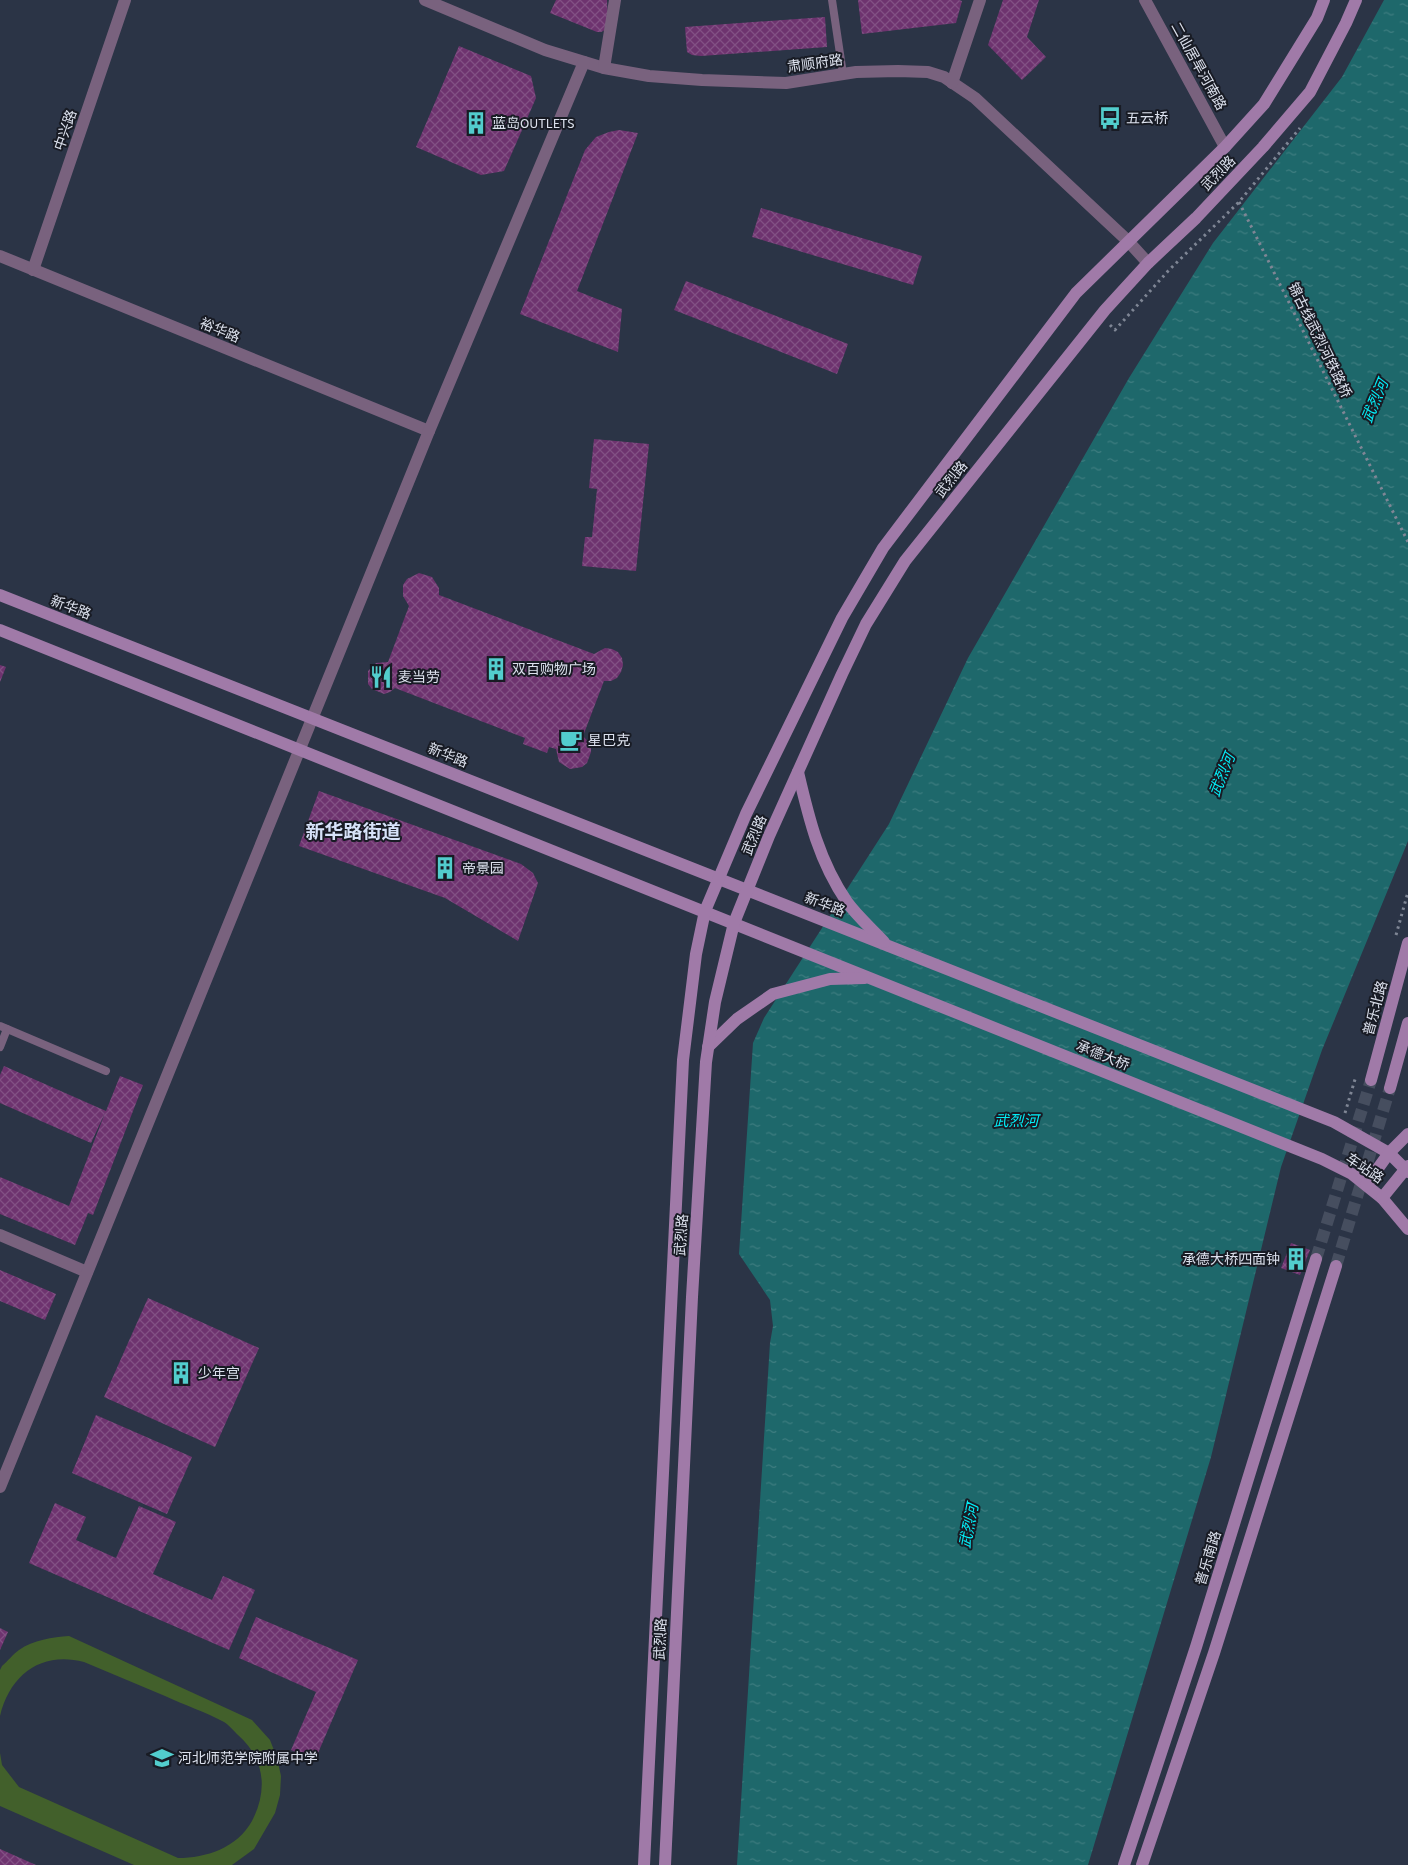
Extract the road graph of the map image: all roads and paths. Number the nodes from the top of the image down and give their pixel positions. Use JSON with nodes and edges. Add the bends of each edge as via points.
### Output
{"nodes":[{"id":1,"x":125,"y":0,"type":"edge"},
{"id":2,"x":425,"y":0,"type":"edge"},
{"id":3,"x":615,"y":0,"type":"edge"},
{"id":4,"x":832,"y":0,"type":"edge"},
{"id":5,"x":980,"y":0,"type":"edge"},
{"id":6,"x":1145,"y":0,"type":"edge"},
{"id":7,"x":1324,"y":0,"type":"edge"},
{"id":8,"x":1356,"y":0,"type":"edge"},
{"id":9,"x":584,"y":62,"type":"junction"},
{"id":10,"x":604,"y":68,"type":"junction"},
{"id":11,"x":843,"y":74,"type":"junction"},
{"id":12,"x":952,"y":83,"type":"junction"},
{"id":13,"x":1301,"y":126,"type":"dead end"},
{"id":14,"x":1226,"y":147,"type":"junction"},
{"id":15,"x":1239,"y":202,"type":"junction"},
{"id":16,"x":1128,"y":241,"type":"junction"},
{"id":17,"x":0,"y":256,"type":"edge"},
{"id":18,"x":1148,"y":263,"type":"junction"},
{"id":19,"x":34,"y":270,"type":"junction"},
{"id":20,"x":1116,"y":330,"type":"dead end"},
{"id":21,"x":428,"y":431,"type":"junction"},
{"id":22,"x":1408,"y":542,"type":"edge"},
{"id":23,"x":0,"y":594,"type":"edge"},
{"id":24,"x":0,"y":630,"type":"edge"},
{"id":25,"x":313,"y":718,"type":"junction"},
{"id":26,"x":300,"y":750,"type":"junction"},
{"id":27,"x":798,"y":772,"type":"junction"},
{"id":28,"x":719,"y":878,"type":"junction"},
{"id":29,"x":748,"y":890,"type":"junction"},
{"id":30,"x":705,"y":912,"type":"junction"},
{"id":31,"x":734,"y":923,"type":"junction"},
{"id":32,"x":1408,"y":943,"type":"edge"},
{"id":33,"x":885,"y":944,"type":"junction"},
{"id":34,"x":873,"y":978,"type":"junction"},
{"id":35,"x":1408,"y":1023,"type":"edge"},
{"id":36,"x":4,"y":1028,"type":"edge"},
{"id":37,"x":0,"y":1047,"type":"edge"},
{"id":38,"x":708,"y":1047,"type":"junction"},
{"id":39,"x":106,"y":1071,"type":"dead end"},
{"id":40,"x":1371,"y":1080,"type":"tunnel mouth"},
{"id":41,"x":1390,"y":1088,"type":"tunnel mouth"},
{"id":42,"x":1334,"y":1122,"type":"joint"},
{"id":43,"x":1408,"y":1134,"type":"edge"},
{"id":44,"x":1389,"y":1153,"type":"junction"},
{"id":45,"x":1322,"y":1159,"type":"joint"},
{"id":46,"x":1407,"y":1169,"type":"edge"},
{"id":47,"x":1366,"y":1185,"type":"junction"},
{"id":48,"x":1382,"y":1198,"type":"junction"},
{"id":49,"x":1408,"y":1229,"type":"edge"},
{"id":50,"x":0,"y":1235,"type":"edge"},
{"id":51,"x":1316,"y":1259,"type":"tunnel mouth"},
{"id":52,"x":1336,"y":1266,"type":"tunnel mouth"},
{"id":53,"x":87,"y":1272,"type":"junction"},
{"id":54,"x":0,"y":1487,"type":"edge"},
{"id":55,"x":644,"y":1865,"type":"edge"},
{"id":56,"x":665,"y":1865,"type":"edge"},
{"id":57,"x":1124,"y":1865,"type":"edge"},
{"id":58,"x":1142,"y":1865,"type":"edge"}],
"edges":[{"from":1,"to":19,"type":"street","name":"中兴路"},
{"from":2,"to":9,"type":"street","name":"肃顺府路","via":[[545,50]]},
{"from":3,"to":10,"type":"street"},
{"from":4,"to":11,"type":"lane"},
{"from":5,"to":12,"type":"street"},
{"from":6,"to":14,"type":"street","name":"二仙居旱河南路"},
{"from":7,"to":14,"type":"main road","name":"武烈路","via":[[1318,18],[1264,104]]},
{"from":8,"to":18,"type":"main road","name":"武烈路","via":[[1310,92],[1264,147]]},
{"from":9,"to":10,"type":"street","name":"肃顺府路"},
{"from":9,"to":21,"type":"street"},
{"from":10,"to":11,"type":"street","name":"肃顺府路","via":[[650,76],[777,83]]},
{"from":11,"to":12,"type":"street","name":"肃顺府路","via":[[928,72]]},
{"from":12,"to":16,"type":"street","name":"肃顺府路","via":[[976,98]]},
{"from":13,"to":15,"type":"path"},
{"from":14,"to":16,"type":"main road","name":"武烈路"},
{"from":15,"to":20,"type":"path","via":[[1168,270]]},
{"from":15,"to":22,"type":"path","name":"锦古线武烈河铁路桥"},
{"from":16,"to":18,"type":"street","name":"肃顺府路"},
{"from":16,"to":28,"type":"main road","name":"武烈路","via":[[1076,293],[884,548],[842,618],[746,814]]},
{"from":17,"to":19,"type":"street","name":"裕华路"},
{"from":18,"to":27,"type":"main road","name":"武烈路","via":[[1106,310],[905,561],[866,624]]},
{"from":19,"to":21,"type":"street","name":"裕华路"},
{"from":21,"to":25,"type":"street"},
{"from":23,"to":25,"type":"main road","name":"新华路"},
{"from":24,"to":26,"type":"main road"},
{"from":25,"to":26,"type":"street"},
{"from":25,"to":28,"type":"main road","name":"新华路"},
{"from":26,"to":30,"type":"main road"},
{"from":26,"to":53,"type":"street"},
{"from":27,"to":29,"type":"main road","name":"武烈路"},
{"from":27,"to":33,"type":"main road","via":[[808,815],[826,867],[848,903]]},
{"from":28,"to":29,"type":"main road","name":"新华路"},
{"from":28,"to":30,"type":"main road","name":"武烈路"},
{"from":29,"to":31,"type":"main road","name":"武烈路"},
{"from":29,"to":33,"type":"main road","name":"新华路"},
{"from":30,"to":31,"type":"main road"},
{"from":30,"to":55,"type":"main road","name":"武烈路","via":[[696,954],[683,1060]]},
{"from":31,"to":34,"type":"main road"},
{"from":31,"to":38,"type":"main road","name":"武烈路"},
{"from":32,"to":40,"type":"main road","name":"普乐北路"},
{"from":33,"to":42,"type":"main road","name":"承德大桥"},
{"from":34,"to":38,"type":"main road","via":[[830,979],[773,994],[737,1019]]},
{"from":34,"to":45,"type":"main road","name":"承德大桥"},
{"from":35,"to":41,"type":"main road"},
{"from":36,"to":37,"type":"lane"},
{"from":36,"to":39,"type":"lane"},
{"from":38,"to":56,"type":"main road","name":"武烈路","via":[[692,1297]]},
{"from":42,"to":44,"type":"main road","name":"车站路"},
{"from":43,"to":44,"type":"main road"},
{"from":44,"to":46,"type":"main road","name":"车站路"},
{"from":44,"to":47,"type":"main road"},
{"from":45,"to":47,"type":"main road","name":"车站路"},
{"from":46,"to":48,"type":"main road"},
{"from":47,"to":48,"type":"main road","name":"车站路"},
{"from":48,"to":49,"type":"main road","name":"车站路"},
{"from":50,"to":53,"type":"street"},
{"from":51,"to":57,"type":"main road","name":"普乐南路","via":[[1196,1647]]},
{"from":52,"to":58,"type":"main road","via":[[1214,1653]]},
{"from":53,"to":54,"type":"street"}]}
